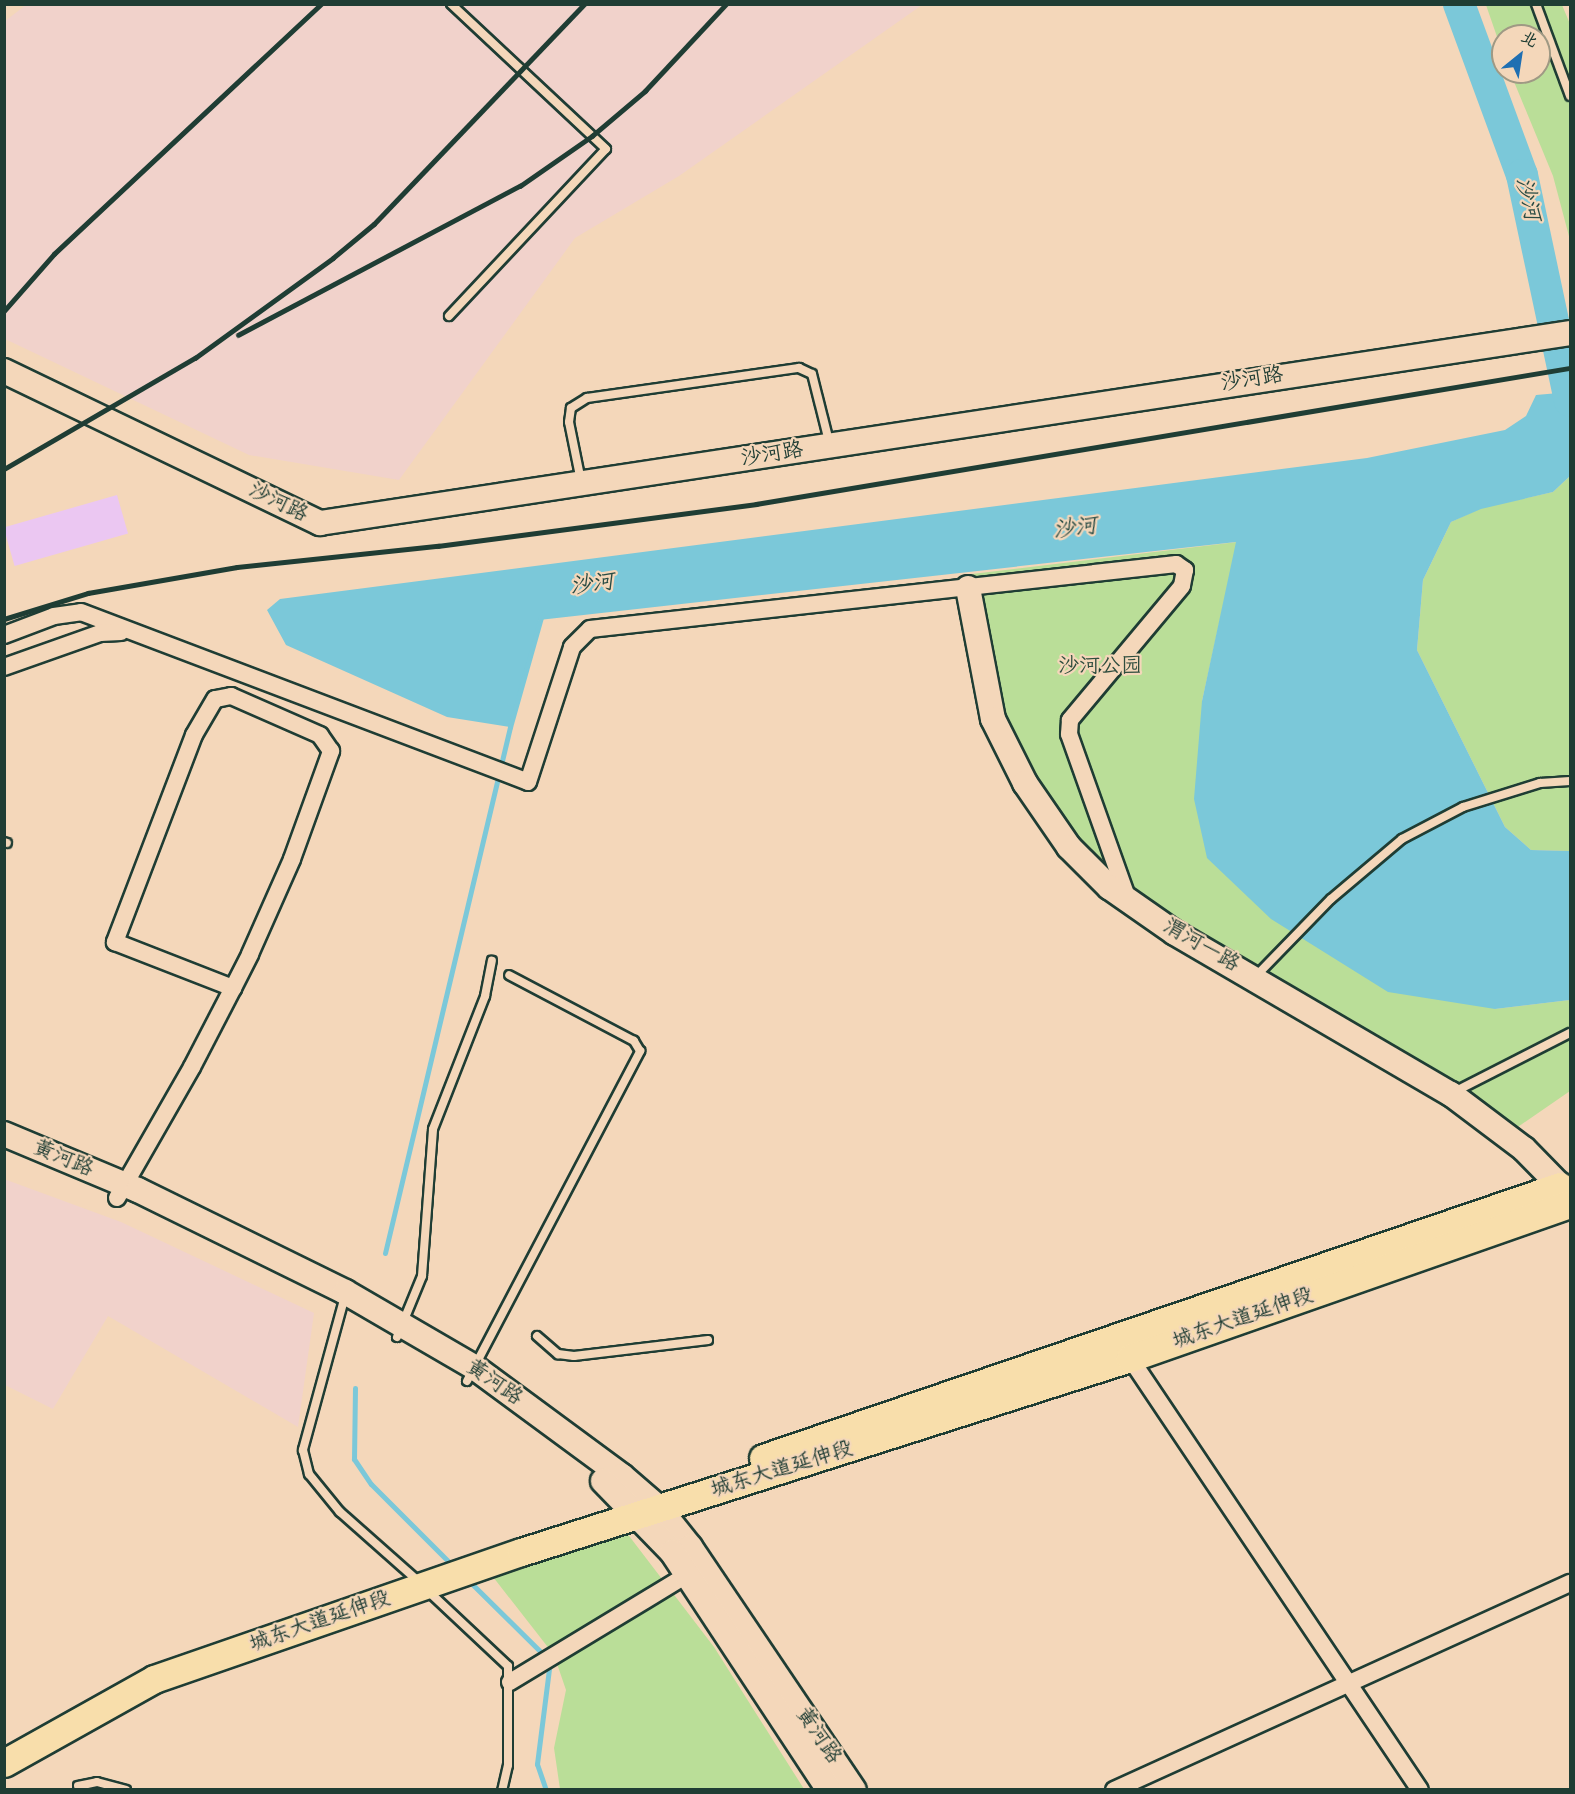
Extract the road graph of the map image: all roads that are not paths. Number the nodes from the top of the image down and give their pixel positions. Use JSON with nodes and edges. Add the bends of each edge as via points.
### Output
{"nodes":[{"id":1,"x":451,"y":4,"type":"edge"},
{"id":2,"x":1536,"y":4,"type":"edge"},
{"id":3,"x":1570,"y":96,"type":"edge"},
{"id":4,"x":449,"y":316,"type":"dead end"},
{"id":5,"x":1570,"y":333,"type":"edge"},
{"id":6,"x":4,"y":371,"type":"edge"},
{"id":7,"x":831,"y":446,"type":"junction"},
{"id":8,"x":582,"y":484,"type":"junction"},
{"id":9,"x":968,"y":588,"type":"junction"},
{"id":10,"x":130,"y":633,"type":"junction"},
{"id":11,"x":4,"y":635,"type":"edge"},
{"id":12,"x":4,"y":667,"type":"edge"},
{"id":13,"x":1570,"y":781,"type":"edge"},
{"id":14,"x":1128,"y":901,"type":"junction"},
{"id":15,"x":492,"y":961,"type":"dead end"},
{"id":16,"x":509,"y":975,"type":"dead end"},
{"id":17,"x":1254,"y":977,"type":"junction"},
{"id":18,"x":233,"y":988,"type":"junction"},
{"id":19,"x":1570,"y":1033,"type":"edge"},
{"id":20,"x":1451,"y":1094,"type":"junction"},
{"id":21,"x":4,"y":1134,"type":"edge"},
{"id":22,"x":4,"y":1150,"type":"edge"},
{"id":23,"x":121,"y":1192,"type":"junction"},
{"id":24,"x":1567,"y":1196,"type":"edge"},
{"id":25,"x":344,"y":1300,"type":"junction"},
{"id":26,"x":399,"y":1331,"type":"junction"},
{"id":27,"x":537,"y":1336,"type":"dead end"},
{"id":28,"x":708,"y":1340,"type":"dead end"},
{"id":29,"x":1130,"y":1359,"type":"junction"},
{"id":30,"x":470,"y":1374,"type":"junction"},
{"id":31,"x":643,"y":1506,"type":"junction"},
{"id":32,"x":687,"y":1575,"type":"junction"},
{"id":33,"x":1570,"y":1583,"type":"edge"},
{"id":34,"x":510,"y":1682,"type":"junction"},
{"id":35,"x":1347,"y":1682,"type":"junction"},
{"id":36,"x":4,"y":1747,"type":"edge"},
{"id":37,"x":4,"y":1763,"type":"edge"},
{"id":38,"x":78,"y":1786,"type":"dead end"},
{"id":39,"x":126,"y":1790,"type":"edge"},
{"id":40,"x":502,"y":1790,"type":"edge"},
{"id":41,"x":829,"y":1790,"type":"edge"},
{"id":42,"x":854,"y":1790,"type":"edge"},
{"id":43,"x":1114,"y":1790,"type":"edge"},
{"id":44,"x":1420,"y":1790,"type":"edge"}],
"edges":[{"from":1,"to":4,"type":"lane","via":[[606,149]]},
{"from":2,"to":3,"type":"lane"},
{"from":5,"to":7,"type":"main road","name":"沙河路"},
{"from":6,"to":8,"type":"main road","name":"沙河路","via":[[320,523]]},
{"from":7,"to":8,"type":"main road","name":"沙河路"},
{"from":7,"to":8,"type":"lane","via":[[812,374],[799,368],[587,398],[571,408],[569,422]]},
{"from":9,"to":10,"type":"street","via":[[590,629],[572,647],[528,782]]},
{"from":9,"to":14,"type":"main road","name":"渭河一路","via":[[979,666],[993,719],[1025,783],[1069,847]]},
{"from":9,"to":14,"type":"street","via":[[1168,564],[1185,570],[1182,586],[1070,720],[1069,734]]},
{"from":10,"to":11,"type":"street","via":[[81,612],[54,616]]},
{"from":10,"to":12,"type":"street","via":[[100,633]]},
{"from":13,"to":17,"type":"lane","via":[[1540,783],[1463,807],[1402,839],[1332,899]]},
{"from":14,"to":17,"type":"main road","name":"渭河一路"},
{"from":15,"to":26,"type":"lane","via":[[485,996],[433,1129],[423,1267]]},
{"from":16,"to":30,"type":"lane","via":[[634,1041],[640,1052]]},
{"from":17,"to":20,"type":"main road","name":"渭河一路"},
{"from":18,"to":18,"type":"street","via":[[292,859],[331,751],[320,735],[231,696],[215,699],[194,735],[115,942]]},
{"from":18,"to":23,"type":"street"},
{"from":19,"to":20,"type":"lane"},
{"from":20,"to":24,"type":"main road","name":"渭河一路","via":[[1524,1149]]},
{"from":21,"to":23,"type":"main road","name":"黄河路"},
{"from":22,"to":23,"type":"main road","name":"黄河路"},
{"from":23,"to":25,"type":"main road","name":"黄河路"},
{"from":24,"to":29,"type":"main road","name":"城东大道延伸段"},
{"from":24,"to":31,"type":"main road","name":"城东大道延伸段"},
{"from":25,"to":26,"type":"main road","name":"黄河路"},
{"from":25,"to":34,"type":"lane","via":[[303,1450],[309,1474],[340,1512],[508,1666]]},
{"from":26,"to":30,"type":"main road","name":"黄河路"},
{"from":27,"to":28,"type":"lane","via":[[558,1354],[574,1356]]},
{"from":29,"to":31,"type":"main road","name":"城东大道延伸段"},
{"from":29,"to":35,"type":"street"},
{"from":30,"to":31,"type":"main road","name":"黄河路"},
{"from":31,"to":32,"type":"main road","name":"黄河路"},
{"from":31,"to":36,"type":"main road","name":"城东大道延伸段","via":[[152,1660]]},
{"from":31,"to":37,"type":"main road","name":"城东大道延伸段","via":[[154,1679]]},
{"from":31,"to":42,"type":"main road","name":"黄河路","via":[[690,1547]]},
{"from":32,"to":34,"type":"street","via":[[623,1610],[560,1654]]},
{"from":32,"to":41,"type":"main road","name":"黄河路"},
{"from":33,"to":35,"type":"street"},
{"from":34,"to":40,"type":"lane","via":[[508,1765]]},
{"from":35,"to":43,"type":"street"},
{"from":35,"to":44,"type":"street"},
{"from":38,"to":39,"type":"lane","via":[[97,1782]]}]}
